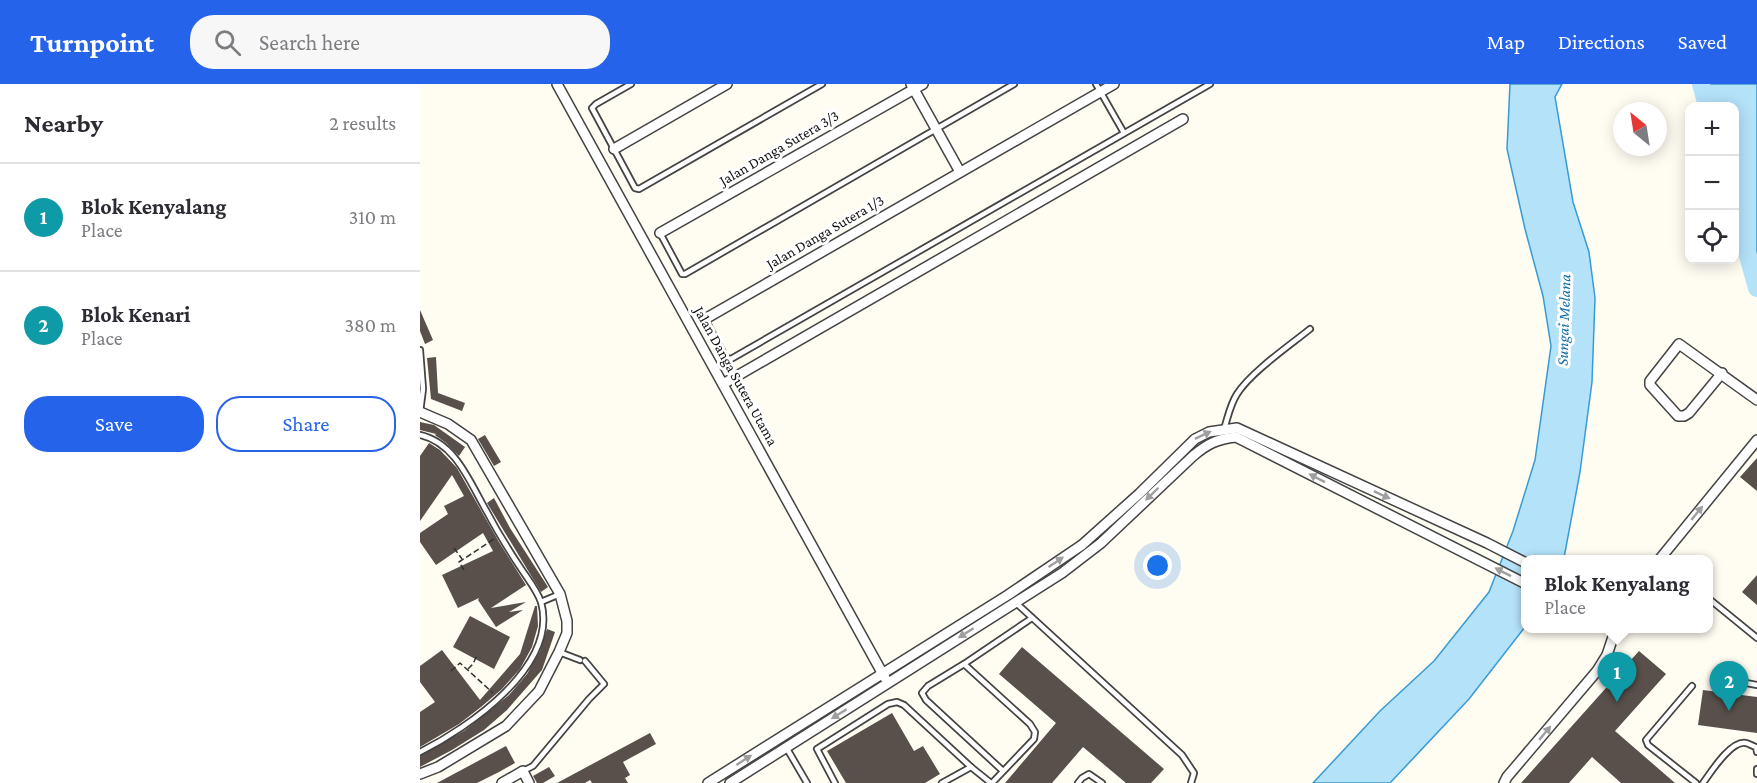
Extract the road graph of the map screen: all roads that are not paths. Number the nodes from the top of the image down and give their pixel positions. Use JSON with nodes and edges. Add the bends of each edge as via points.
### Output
{"nodes":[{"id":1,"x":558,"y":84,"type":"edge"},
{"id":2,"x":631,"y":84,"type":"edge"},
{"id":3,"x":727,"y":84,"type":"edge"},
{"id":4,"x":822,"y":84,"type":"edge"},
{"id":5,"x":923,"y":84,"type":"edge"},
{"id":6,"x":1014,"y":84,"type":"edge"},
{"id":7,"x":1114,"y":84,"type":"edge"},
{"id":8,"x":1210,"y":84,"type":"edge"},
{"id":9,"x":912,"y":87,"type":"edge"},
{"id":10,"x":1099,"y":88,"type":"edge"},
{"id":11,"x":1183,"y":119,"type":"dead end"},
{"id":12,"x":935,"y":128,"type":"junction"},
{"id":13,"x":1124,"y":133,"type":"junction"},
{"id":14,"x":614,"y":149,"type":"junction"},
{"id":15,"x":960,"y":171,"type":"junction"},
{"id":16,"x":660,"y":233,"type":"joint"},
{"id":17,"x":705,"y":319,"type":"joint"},
{"id":18,"x":1310,"y":329,"type":"dead end"},
{"id":19,"x":420,"y":350,"type":"edge"},
{"id":20,"x":1722,"y":373,"type":"junction"},
{"id":21,"x":723,"y":384,"type":"junction"},
{"id":22,"x":422,"y":389,"type":"edge"},
{"id":23,"x":1757,"y":400,"type":"edge"},
{"id":24,"x":420,"y":412,"type":"edge"},
{"id":25,"x":1224,"y":429,"type":"junction"},
{"id":26,"x":420,"y":435,"type":"edge"},
{"id":27,"x":1757,"y":440,"type":"edge"},
{"id":28,"x":1663,"y":555,"type":"edge"},
{"id":29,"x":1521,"y":560,"type":"edge"},
{"id":30,"x":1521,"y":581,"type":"edge"},
{"id":31,"x":561,"y":594,"type":"junction"},
{"id":32,"x":1008,"y":595,"type":"junction"},
{"id":33,"x":541,"y":602,"type":"junction"},
{"id":34,"x":1015,"y":602,"type":"junction"},
{"id":35,"x":1713,"y":602,"type":"edge"},
{"id":36,"x":1032,"y":618,"type":"junction"},
{"id":37,"x":1614,"y":633,"type":"edge"},
{"id":38,"x":1757,"y":638,"type":"edge"},
{"id":39,"x":559,"y":652,"type":"junction"},
{"id":40,"x":964,"y":664,"type":"junction"},
{"id":41,"x":885,"y":678,"type":"junction"},
{"id":42,"x":1736,"y":681,"type":"dead end"},
{"id":43,"x":1692,"y":686,"type":"dead end"},
{"id":44,"x":1757,"y":686,"type":"edge"},
{"id":45,"x":780,"y":737,"type":"junction"},
{"id":46,"x":786,"y":747,"type":"junction"},
{"id":47,"x":420,"y":752,"type":"edge"},
{"id":48,"x":1757,"y":752,"type":"edge"},
{"id":49,"x":971,"y":767,"type":"junction"},
{"id":50,"x":1757,"y":769,"type":"edge"},
{"id":51,"x":523,"y":771,"type":"junction"},
{"id":52,"x":1003,"y":771,"type":"junction"},
{"id":53,"x":420,"y":774,"type":"edge"},
{"id":54,"x":1756,"y":774,"type":"edge"},
{"id":55,"x":502,"y":783,"type":"edge"},
{"id":56,"x":529,"y":783,"type":"edge"},
{"id":57,"x":708,"y":783,"type":"edge"},
{"id":58,"x":730,"y":783,"type":"edge"},
{"id":59,"x":807,"y":783,"type":"edge"},
{"id":60,"x":835,"y":783,"type":"edge"},
{"id":61,"x":942,"y":783,"type":"edge"},
{"id":62,"x":991,"y":783,"type":"edge"},
{"id":63,"x":1078,"y":783,"type":"edge"},
{"id":64,"x":1102,"y":783,"type":"edge"},
{"id":65,"x":1191,"y":783,"type":"edge"},
{"id":66,"x":1504,"y":783,"type":"edge"},
{"id":67,"x":1696,"y":783,"type":"edge"},
{"id":68,"x":1703,"y":783,"type":"edge"}],
"edges":[{"from":1,"to":21,"type":"street","name":"Jalan Danga Sutera Utama"},
{"from":2,"to":14,"type":"lane","via":[[592,108]]},
{"from":3,"to":14,"type":"street"},
{"from":4,"to":14,"type":"lane","via":[[639,189]]},
{"from":5,"to":9,"type":"street","name":"Jalan Danga Sutera 3/3"},
{"from":6,"to":12,"type":"lane"},
{"from":7,"to":10,"type":"street","name":"Jalan Danga Sutera 1/3"},
{"from":8,"to":13,"type":"lane"},
{"from":9,"to":12,"type":"street"},
{"from":9,"to":16,"type":"street","name":"Jalan Danga Sutera 3/3"},
{"from":10,"to":13,"type":"lane"},
{"from":10,"to":15,"type":"street","name":"Jalan Danga Sutera 1/3"},
{"from":11,"to":21,"type":"street"},
{"from":12,"to":15,"type":"street"},
{"from":12,"to":16,"type":"lane","via":[[685,274]]},
{"from":13,"to":17,"type":"lane","via":[[731,359],[726,358]]},
{"from":15,"to":17,"type":"street","name":"Jalan Danga Sutera 1/3"},
{"from":18,"to":25,"type":"lane","via":[[1238,392]]},
{"from":19,"to":22,"type":"lane"},
{"from":20,"to":20,"type":"street","via":[[1684,416],[1678,416],[1650,385],[1679,344]]},
{"from":20,"to":23,"type":"street"},
{"from":21,"to":41,"type":"street","name":"Jalan Danga Sutera Utama"},
{"from":22,"to":24,"type":"lane"},
{"from":24,"to":31,"type":"street","via":[[471,440]]},
{"from":25,"to":29,"type":"street","one_way":true,"via":[[1238,428]]},
{"from":32,"to":25,"type":"street","one_way":true,"via":[[1083,545],[1195,439]]},
{"from":26,"to":33,"type":"lane","via":[[454,455]]},
{"from":28,"to":27,"type":"street","one_way":true},
{"from":30,"to":34,"type":"street","one_way":true,"via":[[1236,437],[1209,443],[1101,543]]},
{"from":31,"to":33,"type":"lane"},
{"from":31,"to":39,"type":"street","via":[[567,633]]},
{"from":32,"to":34,"type":"lane"},
{"from":32,"to":41,"type":"street"},
{"from":33,"to":47,"type":"lane","via":[[543,626],[531,661],[499,699],[459,730]]},
{"from":34,"to":36,"type":"lane"},
{"from":34,"to":41,"type":"street","one_way":true},
{"from":35,"to":38,"type":"lane"},
{"from":36,"to":40,"type":"lane"},
{"from":36,"to":65,"type":"lane","via":[[1182,755],[1194,773]]},
{"from":66,"to":37,"type":"street","one_way":true,"via":[[1597,671]]},
{"from":39,"to":51,"type":"lane","via":[[583,660],[604,684],[533,766]]},
{"from":39,"to":53,"type":"street","via":[[539,691],[506,726]]},
{"from":40,"to":52,"type":"lane","via":[[1035,732],[1034,739]]},
{"from":40,"to":52,"type":"lane","via":[[922,693]]},
{"from":41,"to":45,"type":"street"},
{"from":41,"to":46,"type":"street","one_way":true},
{"from":42,"to":44,"type":"lane"},
{"from":43,"to":67,"type":"lane","via":[[1646,740]]},
{"from":45,"to":46,"type":"street"},
{"from":57,"to":45,"type":"street","one_way":true},
{"from":46,"to":58,"type":"street"},
{"from":46,"to":59,"type":"lane"},
{"from":48,"to":68,"type":"lane","via":[[1756,747],[1747,743],[1738,744]]},
{"from":49,"to":60,"type":"lane","via":[[897,702],[817,749]]},
{"from":49,"to":61,"type":"lane"},
{"from":49,"to":62,"type":"lane"},
{"from":50,"to":54,"type":"lane"},
{"from":51,"to":55,"type":"street"},
{"from":51,"to":56,"type":"street"},
{"from":52,"to":62,"type":"lane"},
{"from":63,"to":64,"type":"lane","via":[[1089,774]]}]}
